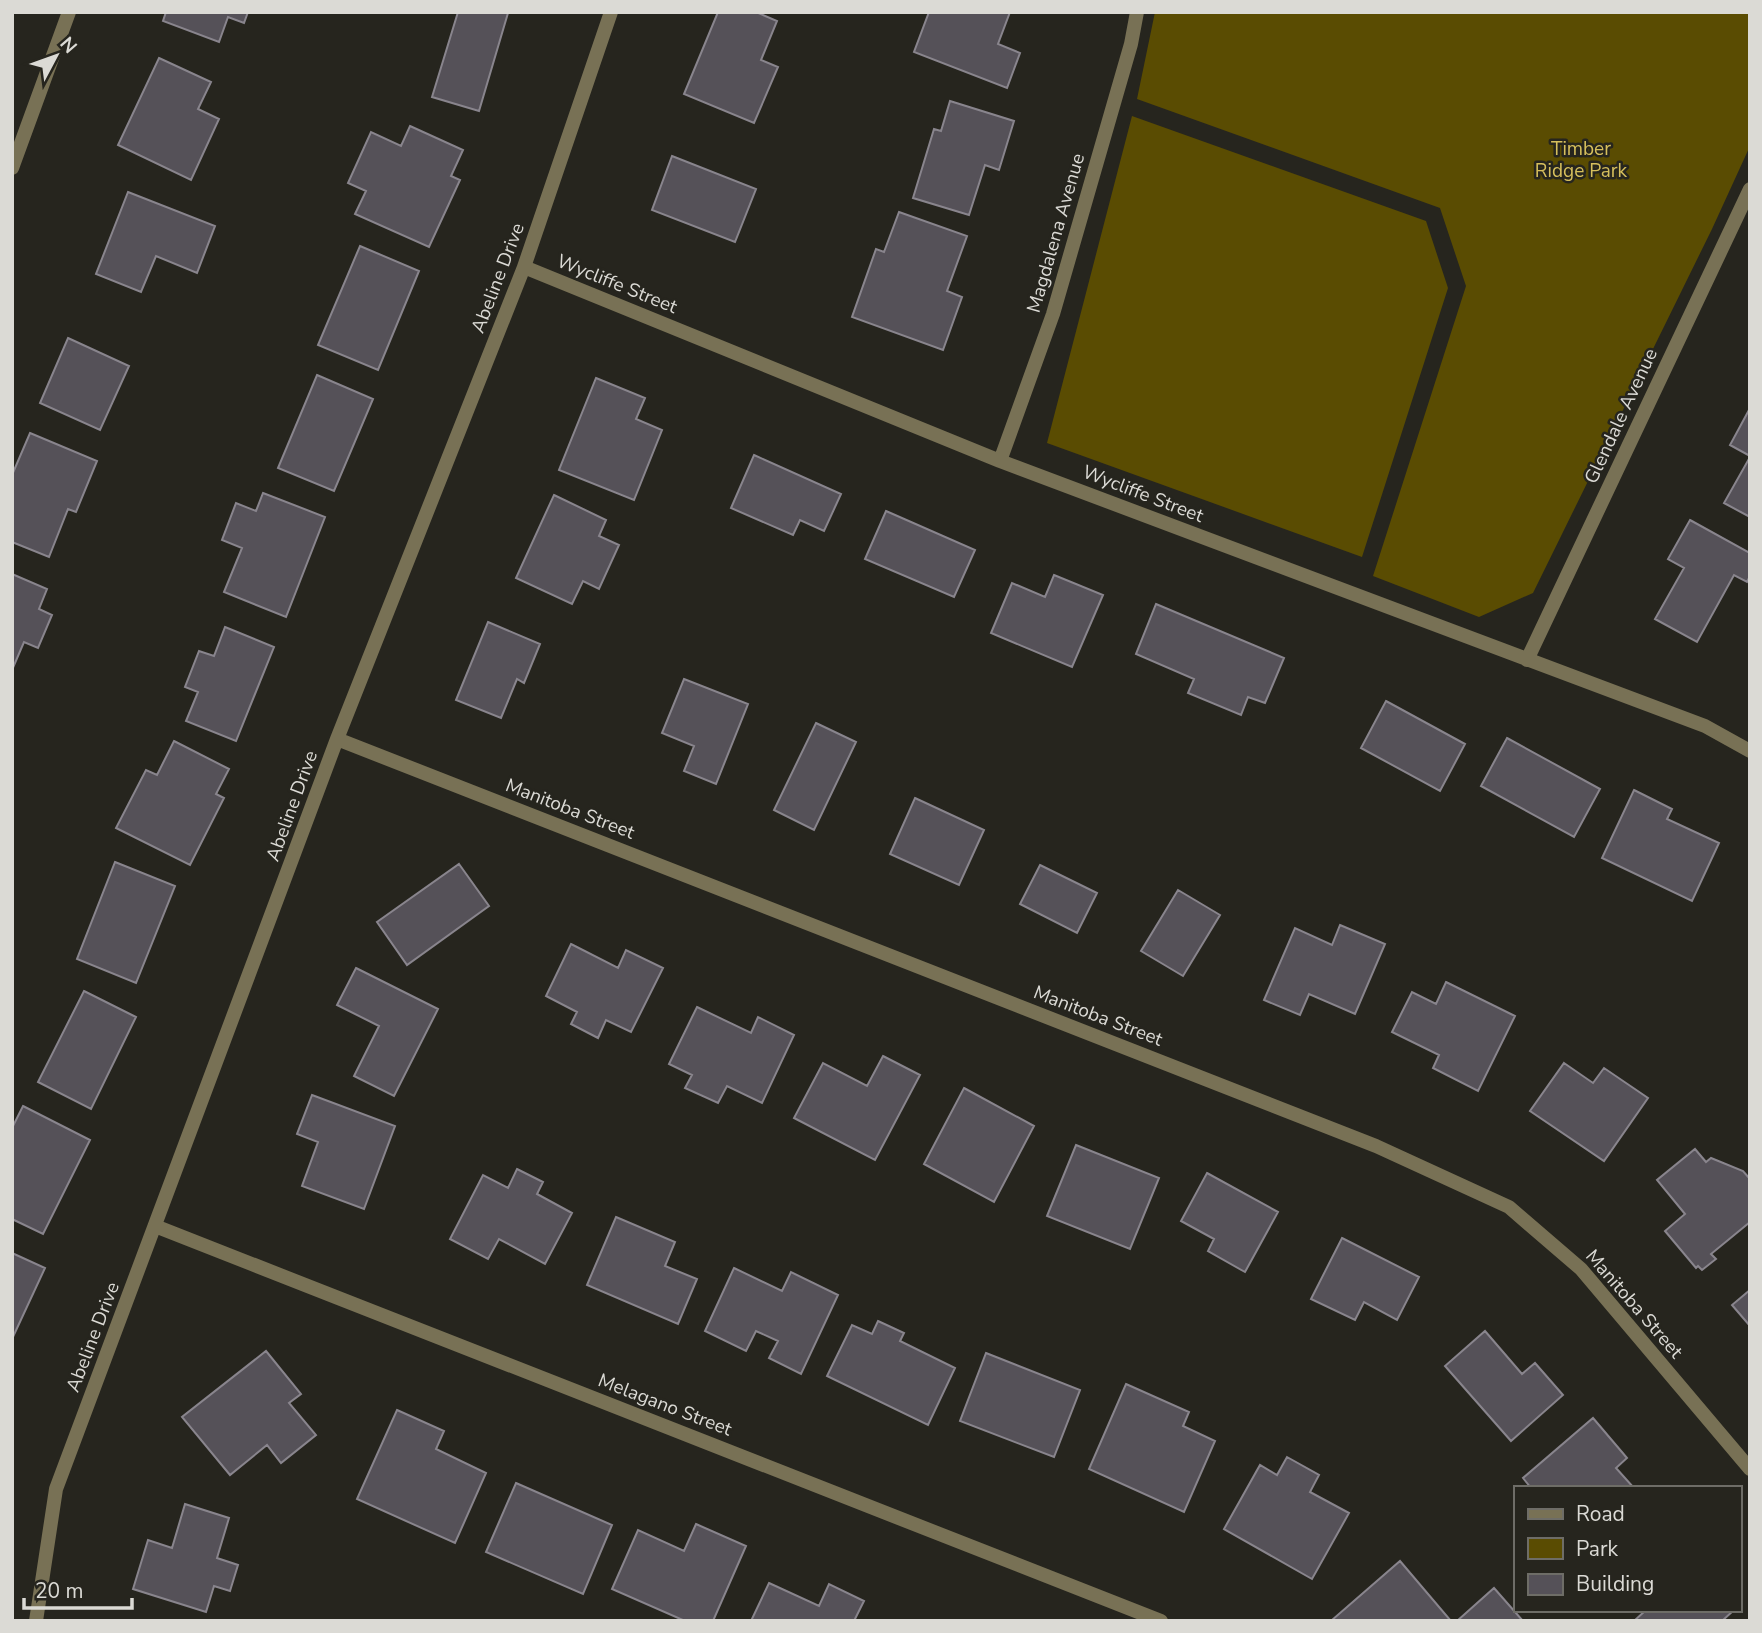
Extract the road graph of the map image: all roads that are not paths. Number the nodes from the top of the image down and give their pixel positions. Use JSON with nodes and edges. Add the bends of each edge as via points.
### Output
{"nodes":[{"id":1,"x":69,"y":12,"type":"edge"},
{"id":2,"x":611,"y":12,"type":"edge"},
{"id":3,"x":1137,"y":12,"type":"edge"},
{"id":4,"x":12,"y":168,"type":"edge"},
{"id":5,"x":1750,"y":189,"type":"edge"},
{"id":6,"x":524,"y":267,"type":"junction"},
{"id":7,"x":1000,"y":461,"type":"junction"},
{"id":8,"x":1527,"y":660,"type":"junction"},
{"id":9,"x":337,"y":739,"type":"junction"},
{"id":10,"x":1750,"y":751,"type":"edge"},
{"id":11,"x":155,"y":1226,"type":"junction"},
{"id":12,"x":1750,"y":1469,"type":"edge"},
{"id":13,"x":36,"y":1621,"type":"edge"},
{"id":14,"x":1161,"y":1621,"type":"edge"}],
"edges":[{"from":1,"to":4,"type":"street"},
{"from":2,"to":6,"type":"street","name":"Abeline Drive"},
{"from":3,"to":7,"type":"street","name":"Magdalena Avenue","via":[[1054,314]]},
{"from":5,"to":8,"type":"street","name":"Glendale Avenue"},
{"from":6,"to":7,"type":"street","name":"Wycliffe Street"},
{"from":6,"to":9,"type":"street","name":"Abeline Drive"},
{"from":7,"to":8,"type":"street","name":"Wycliffe Street"},
{"from":8,"to":10,"type":"street","name":"Wycliffe Street","via":[[1705,726]]},
{"from":9,"to":11,"type":"street","name":"Abeline Drive"},
{"from":9,"to":12,"type":"street","name":"Manitoba Street","via":[[1376,1146],[1509,1207],[1581,1269]]},
{"from":11,"to":13,"type":"street","name":"Abeline Drive","via":[[55,1489]]},
{"from":11,"to":14,"type":"street","name":"Melagano Street"}]}
